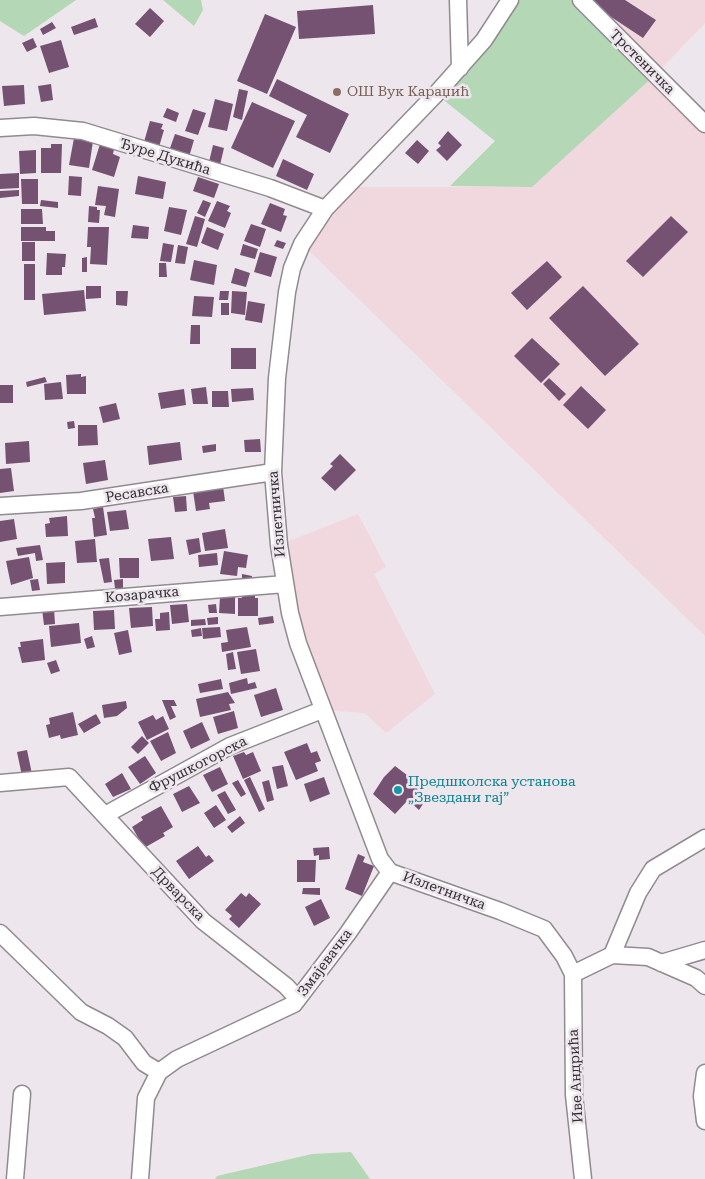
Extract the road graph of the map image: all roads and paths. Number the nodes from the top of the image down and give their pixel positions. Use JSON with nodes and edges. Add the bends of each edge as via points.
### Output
{"nodes":[{"id":1,"x":458,"y":0,"type":"edge"},
{"id":2,"x":510,"y":0,"type":"edge"},
{"id":3,"x":581,"y":0,"type":"edge"},
{"id":4,"x":460,"y":68,"type":"junction"},
{"id":5,"x":705,"y":124,"type":"edge"},
{"id":6,"x":0,"y":128,"type":"edge"},
{"id":7,"x":325,"y":209,"type":"junction"},
{"id":8,"x":273,"y":472,"type":"junction"},
{"id":9,"x":0,"y":506,"type":"edge"},
{"id":10,"x":285,"y":584,"type":"junction"},
{"id":11,"x":0,"y":607,"type":"edge"},
{"id":12,"x":322,"y":710,"type":"junction"},
{"id":13,"x":0,"y":783,"type":"edge"},
{"id":14,"x":105,"y":815,"type":"junction"},
{"id":15,"x":705,"y":838,"type":"edge"},
{"id":16,"x":390,"y":872,"type":"junction"},
{"id":17,"x":0,"y":933,"type":"edge"},
{"id":18,"x":705,"y":950,"type":"edge"},
{"id":19,"x":612,"y":955,"type":"junction"},
{"id":20,"x":661,"y":963,"type":"junction"},
{"id":21,"x":573,"y":974,"type":"junction"},
{"id":22,"x":705,"y":986,"type":"edge"},
{"id":23,"x":298,"y":1000,"type":"junction"},
{"id":24,"x":158,"y":1072,"type":"junction"},
{"id":25,"x":705,"y":1073,"type":"edge"},
{"id":26,"x":22,"y":1094,"type":"dead end"},
{"id":27,"x":704,"y":1096,"type":"edge"},
{"id":28,"x":705,"y":1121,"type":"edge"},
{"id":29,"x":15,"y":1179,"type":"edge"},
{"id":30,"x":140,"y":1179,"type":"edge"},
{"id":31,"x":583,"y":1179,"type":"edge"}],
"edges":[{"from":1,"to":4,"type":"street"},
{"from":2,"to":4,"type":"street","name":"Излетничка","via":[[484,40]]},
{"from":3,"to":5,"type":"street","name":"Трстеничка"},
{"from":4,"to":7,"type":"street","name":"Излетничка"},
{"from":6,"to":7,"type":"street","name":"Ђуре Дукића","via":[[34,126],[83,132],[270,188]]},
{"from":7,"to":8,"type":"street","name":"Излетничка","via":[[302,244],[287,292],[277,378]]},
{"from":8,"to":9,"type":"street","name":"Ресавска","via":[[81,501]]},
{"from":8,"to":10,"type":"street","name":"Излетничка"},
{"from":10,"to":11,"type":"street","name":"Козарачка"},
{"from":10,"to":12,"type":"street","name":"Излетничка","via":[[298,643]]},
{"from":12,"to":14,"type":"street","name":"Фрушкогорска","via":[[230,746]]},
{"from":12,"to":16,"type":"street","name":"Излетничка","via":[[373,844]]},
{"from":13,"to":14,"type":"street","name":"Дрварска","via":[[68,777]]},
{"from":14,"to":23,"type":"street","name":"Дрварска","via":[[203,921],[286,986]]},
{"from":15,"to":19,"type":"street","via":[[653,869],[638,893]]},
{"from":16,"to":21,"type":"street","name":"Излетничка","via":[[544,929]]},
{"from":16,"to":23,"type":"street","name":"Змајевачка"},
{"from":17,"to":24,"type":"street","via":[[81,1012],[125,1038],[144,1063]]},
{"from":18,"to":20,"type":"street"},
{"from":19,"to":20,"type":"street","via":[[648,957]]},
{"from":19,"to":21,"type":"street"},
{"from":20,"to":22,"type":"street","via":[[696,978]]},
{"from":21,"to":31,"type":"street","name":"Иве Андрића","via":[[574,1095]]},
{"from":23,"to":24,"type":"street","name":"Змајевачка","via":[[273,1015],[177,1059]]},
{"from":24,"to":30,"type":"street","via":[[146,1098]]},
{"from":25,"to":27,"type":"street"},
{"from":26,"to":29,"type":"street"},
{"from":27,"to":28,"type":"street"}]}
